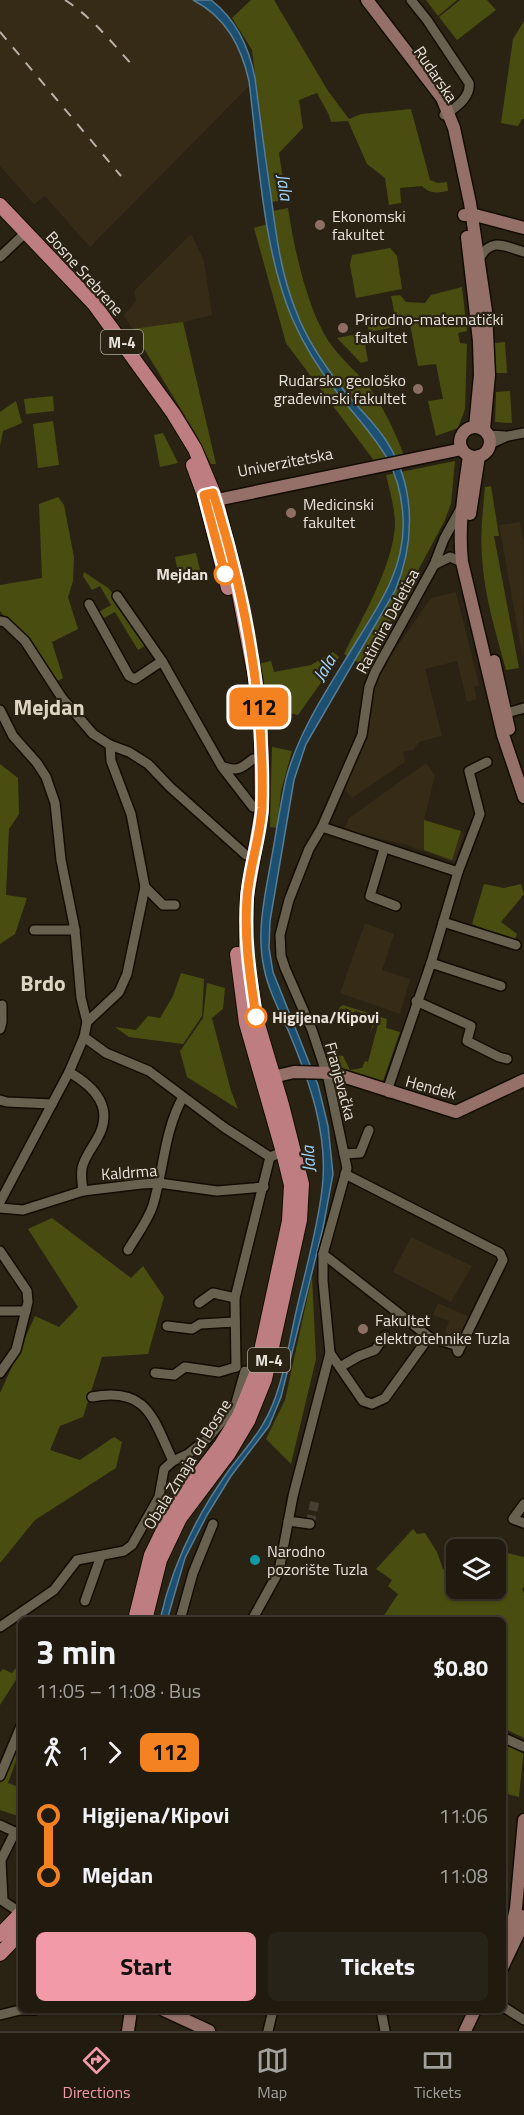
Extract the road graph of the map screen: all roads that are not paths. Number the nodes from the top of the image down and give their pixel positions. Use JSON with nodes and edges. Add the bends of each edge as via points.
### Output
{"nodes":[{"id":1,"x":359,"y":0,"type":"edge"},
{"id":2,"x":367,"y":0,"type":"edge"},
{"id":3,"x":411,"y":0,"type":"edge"},
{"id":4,"x":446,"y":114,"type":"junction"},
{"id":5,"x":0,"y":205,"type":"edge"},
{"id":6,"x":468,"y":214,"type":"junction"},
{"id":7,"x":0,"y":215,"type":"edge"},
{"id":8,"x":524,"y":228,"type":"edge"},
{"id":9,"x":22,"y":236,"type":"junction"},
{"id":10,"x":524,"y":252,"type":"edge"},
{"id":11,"x":0,"y":257,"type":"edge"},
{"id":12,"x":479,"y":259,"type":"junction"},
{"id":13,"x":524,"y":433,"type":"edge"},
{"id":14,"x":484,"y":434,"type":"junction"},
{"id":15,"x":468,"y":451,"type":"junction"},
{"id":16,"x":210,"y":497,"type":"junction"},
{"id":17,"x":462,"y":506,"type":"junction"},
{"id":18,"x":462,"y":562,"type":"junction"},
{"id":19,"x":435,"y":565,"type":"junction"},
{"id":20,"x":117,"y":596,"type":"dead end"},
{"id":21,"x":89,"y":604,"type":"dead end"},
{"id":22,"x":0,"y":621,"type":"edge"},
{"id":23,"x":162,"y":661,"type":"junction"},
{"id":24,"x":524,"y":708,"type":"edge"},
{"id":25,"x":0,"y":710,"type":"edge"},
{"id":26,"x":502,"y":714,"type":"junction"},
{"id":27,"x":110,"y":745,"type":"junction"},
{"id":28,"x":253,"y":759,"type":"junction"},
{"id":29,"x":487,"y":762,"type":"dead end"},
{"id":30,"x":222,"y":767,"type":"junction"},
{"id":31,"x":524,"y":797,"type":"edge"},
{"id":32,"x":257,"y":808,"type":"junction"},
{"id":33,"x":322,"y":827,"type":"junction"},
{"id":34,"x":384,"y":849,"type":"junction"},
{"id":35,"x":246,"y":855,"type":"junction"},
{"id":36,"x":458,"y":872,"type":"junction"},
{"id":37,"x":145,"y":887,"type":"junction"},
{"id":38,"x":176,"y":904,"type":"dead end"},
{"id":39,"x":396,"y":906,"type":"dead end"},
{"id":40,"x":443,"y":922,"type":"junction"},
{"id":41,"x":34,"y":930,"type":"dead end"},
{"id":42,"x":75,"y":930,"type":"junction"},
{"id":43,"x":516,"y":945,"type":"dead end"},
{"id":44,"x":431,"y":963,"type":"junction"},
{"id":45,"x":501,"y":986,"type":"dead end"},
{"id":46,"x":416,"y":1001,"type":"junction"},
{"id":47,"x":2,"y":1005,"type":"dead end"},
{"id":48,"x":87,"y":1022,"type":"junction"},
{"id":49,"x":0,"y":1029,"type":"edge"},
{"id":50,"x":84,"y":1037,"type":"junction"},
{"id":51,"x":507,"y":1059,"type":"dead end"},
{"id":52,"x":69,"y":1072,"type":"junction"},
{"id":53,"x":322,"y":1073,"type":"junction"},
{"id":54,"x":278,"y":1076,"type":"junction"},
{"id":55,"x":524,"y":1080,"type":"edge"},
{"id":56,"x":389,"y":1093,"type":"junction"},
{"id":57,"x":183,"y":1097,"type":"junction"},
{"id":58,"x":0,"y":1100,"type":"edge"},
{"id":59,"x":51,"y":1104,"type":"junction"},
{"id":60,"x":369,"y":1130,"type":"dead end"},
{"id":61,"x":277,"y":1154,"type":"junction"},
{"id":62,"x":344,"y":1154,"type":"junction"},
{"id":63,"x":345,"y":1174,"type":"junction"},
{"id":64,"x":159,"y":1183,"type":"junction"},
{"id":65,"x":264,"y":1187,"type":"junction"},
{"id":66,"x":83,"y":1191,"type":"junction"},
{"id":67,"x":0,"y":1202,"type":"edge"},
{"id":68,"x":0,"y":1208,"type":"edge"},
{"id":69,"x":128,"y":1250,"type":"dead end"},
{"id":70,"x":0,"y":1251,"type":"edge"},
{"id":71,"x":323,"y":1254,"type":"junction"},
{"id":72,"x":235,"y":1298,"type":"junction"},
{"id":73,"x":200,"y":1303,"type":"dead end"},
{"id":74,"x":0,"y":1311,"type":"edge"},
{"id":75,"x":26,"y":1311,"type":"junction"},
{"id":76,"x":235,"y":1322,"type":"junction"},
{"id":77,"x":167,"y":1326,"type":"dead end"},
{"id":78,"x":385,"y":1336,"type":"dead end"},
{"id":79,"x":429,"y":1337,"type":"junction"},
{"id":80,"x":330,"y":1353,"type":"junction"},
{"id":81,"x":236,"y":1367,"type":"junction"},
{"id":82,"x":340,"y":1367,"type":"junction"},
{"id":83,"x":251,"y":1372,"type":"junction"},
{"id":84,"x":0,"y":1373,"type":"edge"},
{"id":85,"x":155,"y":1373,"type":"dead end"},
{"id":86,"x":92,"y":1396,"type":"dead end"},
{"id":87,"x":173,"y":1461,"type":"junction"},
{"id":88,"x":524,"y":1504,"type":"edge"},
{"id":89,"x":288,"y":1521,"type":"junction"},
{"id":90,"x":524,"y":1523,"type":"edge"},
{"id":91,"x":213,"y":1524,"type":"dead end"},
{"id":92,"x":310,"y":1524,"type":"dead end"},
{"id":93,"x":101,"y":1556,"type":"junction"},
{"id":94,"x":85,"y":1601,"type":"dead end"},
{"id":95,"x":136,"y":1617,"type":"edge"},
{"id":96,"x":146,"y":1617,"type":"edge"},
{"id":97,"x":181,"y":1617,"type":"edge"},
{"id":98,"x":254,"y":1617,"type":"edge"},
{"id":99,"x":0,"y":1627,"type":"edge"},
{"id":100,"x":18,"y":1733,"type":"edge"},
{"id":101,"x":506,"y":1739,"type":"edge"},
{"id":102,"x":524,"y":1747,"type":"edge"},
{"id":103,"x":0,"y":1776,"type":"edge"},
{"id":104,"x":524,"y":1820,"type":"edge"},
{"id":105,"x":0,"y":1825,"type":"edge"},
{"id":106,"x":524,"y":1898,"type":"edge"},
{"id":107,"x":2,"y":1900,"type":"edge"},
{"id":108,"x":18,"y":1909,"type":"edge"},
{"id":109,"x":18,"y":1911,"type":"edge"},
{"id":110,"x":0,"y":1935,"type":"edge"},
{"id":111,"x":18,"y":1935,"type":"edge"},
{"id":112,"x":506,"y":1940,"type":"edge"},
{"id":113,"x":0,"y":1954,"type":"edge"},
{"id":114,"x":506,"y":1960,"type":"edge"},
{"id":115,"x":506,"y":2009,"type":"edge"},
{"id":116,"x":18,"y":2010,"type":"edge"},
{"id":117,"x":131,"y":2013,"type":"edge"},
{"id":118,"x":170,"y":2013,"type":"edge"},
{"id":119,"x":272,"y":2013,"type":"edge"},
{"id":120,"x":382,"y":2013,"type":"edge"},
{"id":121,"x":474,"y":2013,"type":"edge"},
{"id":122,"x":483,"y":2013,"type":"edge"},
{"id":123,"x":0,"y":2015,"type":"edge"},
{"id":124,"x":524,"y":2020,"type":"edge"},
{"id":125,"x":128,"y":2031,"type":"edge"},
{"id":126,"x":209,"y":2031,"type":"edge"},
{"id":127,"x":268,"y":2031,"type":"edge"},
{"id":128,"x":385,"y":2031,"type":"edge"},
{"id":129,"x":465,"y":2031,"type":"edge"},
{"id":130,"x":474,"y":2031,"type":"edge"}],
"edges":[{"from":1,"to":4,"type":"main road","name":"Rudarska","via":[[408,59]]},
{"from":2,"to":4,"type":"main road","name":"Rudarska","via":[[441,98]]},
{"from":3,"to":4,"type":"street","via":[[468,81],[467,96]]},
{"from":4,"to":6,"type":"main road","name":"Rudarska","via":[[459,148]]},
{"from":5,"to":16,"type":"main road","name":"Bosne Srebrene","number":"M-4","via":[[103,316],[188,436],[200,459]]},
{"from":6,"to":8,"type":"main road"},
{"from":6,"to":12,"type":"main road"},
{"from":6,"to":14,"type":"main road"},
{"from":7,"to":9,"type":"main road","name":"Bosne Srebrene","number":"M-4"},
{"from":9,"to":11,"type":"street","name":"Bosne Srebrene"},
{"from":9,"to":16,"type":"main road","name":"Bosne Srebrene","number":"M-4","via":[[91,315],[165,417]]},
{"from":10,"to":12,"type":"street","via":[[495,244],[486,248]]},
{"from":12,"to":14,"type":"main road","via":[[489,375]]},
{"from":13,"to":14,"type":"street"},
{"from":14,"to":15,"type":"main road","via":[[486,452]]},
{"from":14,"to":15,"type":"main road","via":[[463,433]]},
{"from":15,"to":16,"type":"main road","name":"Univerzitetska","via":[[397,459]]},
{"from":15,"to":17,"type":"main road"},
{"from":15,"to":26,"type":"main road","via":[[468,548]]},
{"from":16,"to":28,"type":"main road","name":"Bosne Srebrene","number":"M-4","via":[[253,723]]},
{"from":16,"to":32,"type":"main road","name":"Bosne Srebrene","number":"M-4","via":[[235,573],[255,677],[261,723]]},
{"from":17,"to":18,"type":"main road"},
{"from":17,"to":19,"type":"street","name":"Ratimira Deletisa"},
{"from":18,"to":19,"type":"street","name":"Ratimira Deletisa","via":[[450,557]]},
{"from":18,"to":26,"type":"main road"},
{"from":19,"to":33,"type":"street","name":"Ratimira Deletisa","via":[[375,672],[362,735]]},
{"from":20,"to":23,"type":"street"},
{"from":21,"to":23,"type":"street","via":[[129,676],[135,679]]},
{"from":22,"to":27,"type":"street","via":[[25,641],[77,717]]},
{"from":23,"to":30,"type":"street"},
{"from":24,"to":26,"type":"street"},
{"from":25,"to":42,"type":"street","via":[[13,736],[37,763],[49,785]]},
{"from":26,"to":31,"type":"main road"},
{"from":27,"to":35,"type":"street","via":[[148,764]]},
{"from":27,"to":37,"type":"street"},
{"from":28,"to":30,"type":"street","via":[[234,771]]},
{"from":28,"to":32,"type":"main road","name":"Bosne Srebrene","number":"M-4"},
{"from":29,"to":36,"type":"street","via":[[469,771],[480,814]]},
{"from":30,"to":32,"type":"street"},
{"from":32,"to":35,"type":"main road","name":"Obala Zmaja od Bosne","number":"M-4"},
{"from":32,"to":54,"type":"main road","name":"Obala Zmaja od Bosne","number":"M-4","via":[[247,896],[246,953],[256,1021]]},
{"from":33,"to":34,"type":"street"},
{"from":33,"to":53,"type":"street","name":"Franjevačka","via":[[289,900],[279,944],[312,1030]]},
{"from":34,"to":36,"type":"street"},
{"from":34,"to":39,"type":"street","via":[[370,896]]},
{"from":35,"to":54,"type":"main road","name":"Obala Zmaja od Bosne","number":"M-4","via":[[238,898],[237,954],[246,1023]]},
{"from":36,"to":40,"type":"street"},
{"from":37,"to":38,"type":"street","via":[[163,905]]},
{"from":37,"to":48,"type":"street","via":[[128,974],[119,992]]},
{"from":40,"to":43,"type":"street"},
{"from":40,"to":44,"type":"street"},
{"from":41,"to":42,"type":"street"},
{"from":42,"to":48,"type":"street"},
{"from":44,"to":45,"type":"street"},
{"from":44,"to":46,"type":"street"},
{"from":46,"to":51,"type":"street","via":[[471,1026],[467,1041]]},
{"from":46,"to":56,"type":"street"},
{"from":47,"to":49,"type":"street"},
{"from":48,"to":50,"type":"street"},
{"from":50,"to":52,"type":"street"},
{"from":50,"to":57,"type":"street","via":[[106,1053],[148,1071]]},
{"from":52,"to":59,"type":"street"},
{"from":52,"to":66,"type":"street","via":[[87,1082],[104,1113],[102,1131],[82,1168]]},
{"from":53,"to":54,"type":"main road","name":"Hendek"},
{"from":53,"to":56,"type":"main road","name":"Hendek"},
{"from":53,"to":62,"type":"street","name":"Franjevačka"},
{"from":54,"to":61,"type":"main road","name":"Obala Zmaja od Bosne","number":"M-4"},
{"from":54,"to":96,"type":"main road","name":"Obala Zmaja od Bosne","number":"M-4","via":[[302,1184],[300,1220],[265,1379],[248,1421],[180,1518],[160,1560]]},
{"from":55,"to":56,"type":"main road","name":"Hendek","via":[[456,1112]]},
{"from":57,"to":61,"type":"street","via":[[225,1128]]},
{"from":57,"to":64,"type":"street","via":[[167,1136]]},
{"from":58,"to":59,"type":"street"},
{"from":59,"to":67,"type":"street"},
{"from":60,"to":62,"type":"street","via":[[360,1153]]},
{"from":61,"to":65,"type":"street"},
{"from":61,"to":83,"type":"main road","name":"Obala Zmaja od Bosne","number":"M-4","via":[[291,1185],[290,1221]]},
{"from":62,"to":63,"type":"street","name":"Franjevačka"},
{"from":63,"to":71,"type":"street","name":"Franjevačka"},
{"from":63,"to":79,"type":"street","via":[[503,1256],[459,1352],[458,1346]]},
{"from":64,"to":65,"type":"street","name":"Kaldrma","via":[[217,1191]]},
{"from":64,"to":66,"type":"street","name":"Kaldrma"},
{"from":64,"to":69,"type":"street","via":[[152,1209]]},
{"from":65,"to":72,"type":"street"},
{"from":66,"to":68,"type":"street","name":"Kaldrma","via":[[23,1210]]},
{"from":70,"to":75,"type":"street","via":[[27,1291]]},
{"from":71,"to":79,"type":"street"},
{"from":71,"to":80,"type":"street","name":"Franjevačka"},
{"from":72,"to":73,"type":"street","via":[[211,1290]]},
{"from":72,"to":76,"type":"street"},
{"from":74,"to":75,"type":"street"},
{"from":75,"to":84,"type":"street","via":[[16,1350]]},
{"from":76,"to":77,"type":"street","via":[[201,1324],[192,1329]]},
{"from":76,"to":81,"type":"street"},
{"from":78,"to":82,"type":"street","via":[[375,1350]]},
{"from":79,"to":82,"type":"street","via":[[386,1398],[372,1404],[363,1401]]},
{"from":80,"to":82,"type":"street"},
{"from":80,"to":89,"type":"street"},
{"from":81,"to":83,"type":"street"},
{"from":81,"to":85,"type":"street","via":[[219,1372],[185,1367],[174,1375]]},
{"from":83,"to":87,"type":"street","via":[[235,1406],[207,1439]]},
{"from":83,"to":95,"type":"main road","name":"Obala Zmaja od Bosne","number":"M-4","via":[[239,1416],[185,1492],[151,1554]]},
{"from":86,"to":87,"type":"street","via":[[126,1395],[140,1403],[152,1417]]},
{"from":87,"to":93,"type":"street","via":[[164,1469],[159,1497],[132,1545]]},
{"from":88,"to":90,"type":"street","via":[[513,1519]]},
{"from":89,"to":92,"type":"street"},
{"from":89,"to":98,"type":"street","via":[[279,1571]]},
{"from":91,"to":97,"type":"street"},
{"from":93,"to":94,"type":"street"},
{"from":93,"to":99,"type":"street","via":[[77,1560],[54,1590]]},
{"from":100,"to":103,"type":"street"},
{"from":101,"to":102,"type":"street"},
{"from":104,"to":112,"type":"main road","via":[[516,1908]]},
{"from":105,"to":107,"type":"street","via":[[15,1832],[1,1860]]},
{"from":106,"to":114,"type":"main road","via":[[519,1932]]},
{"from":107,"to":108,"type":"street"},
{"from":109,"to":110,"type":"main road"},
{"from":111,"to":113,"type":"main road"},
{"from":115,"to":124,"type":"street"},
{"from":116,"to":123,"type":"street"},
{"from":117,"to":125,"type":"main road"},
{"from":118,"to":126,"type":"main road"},
{"from":119,"to":127,"type":"street"},
{"from":120,"to":128,"type":"street"},
{"from":121,"to":129,"type":"main road"},
{"from":122,"to":130,"type":"main road"}]}
